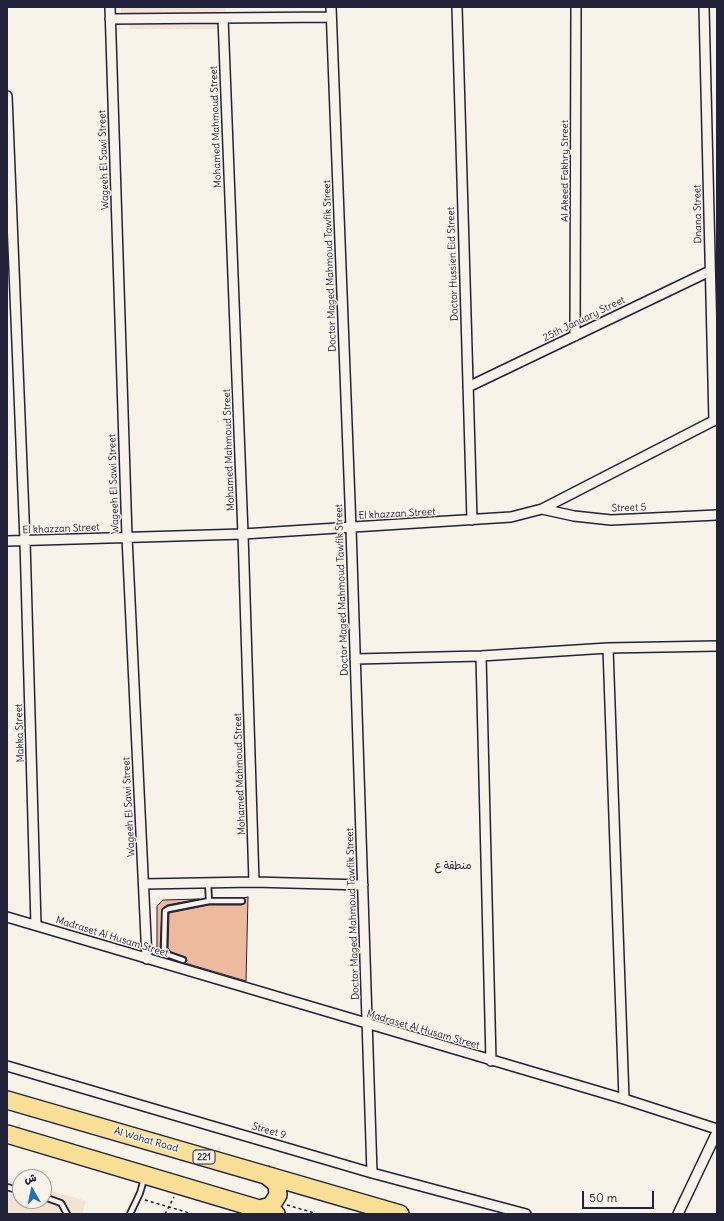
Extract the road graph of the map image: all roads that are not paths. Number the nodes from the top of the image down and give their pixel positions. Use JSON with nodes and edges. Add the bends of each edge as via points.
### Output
{"nodes":[{"id":1,"x":110,"y":7,"type":"edge"},
{"id":2,"x":331,"y":7,"type":"edge"},
{"id":3,"x":457,"y":7,"type":"edge"},
{"id":4,"x":576,"y":7,"type":"edge"},
{"id":5,"x":704,"y":7,"type":"edge"},
{"id":6,"x":331,"y":17,"type":"junction"},
{"id":7,"x":223,"y":18,"type":"junction"},
{"id":8,"x":110,"y":19,"type":"junction"},
{"id":9,"x":7,"y":96,"type":"edge"},
{"id":10,"x":710,"y":271,"type":"junction"},
{"id":11,"x":575,"y":336,"type":"junction"},
{"id":12,"x":468,"y":387,"type":"junction"},
{"id":13,"x":715,"y":420,"type":"edge"},
{"id":14,"x":542,"y":509,"type":"junction"},
{"id":15,"x":717,"y":515,"type":"edge"},
{"id":16,"x":472,"y":520,"type":"junction"},
{"id":17,"x":351,"y":528,"type":"junction"},
{"id":18,"x":243,"y":534,"type":"junction"},
{"id":19,"x":127,"y":537,"type":"junction"},
{"id":20,"x":7,"y":541,"type":"edge"},
{"id":21,"x":25,"y":541,"type":"junction"},
{"id":22,"x":717,"y":646,"type":"edge"},
{"id":23,"x":608,"y":648,"type":"junction"},
{"id":24,"x":481,"y":656,"type":"junction"},
{"id":25,"x":355,"y":659,"type":"junction"},
{"id":26,"x":254,"y":882,"type":"junction"},
{"id":27,"x":208,"y":883,"type":"junction"},
{"id":28,"x":144,"y":884,"type":"junction"},
{"id":29,"x":363,"y":885,"type":"junction"},
{"id":30,"x":209,"y":901,"type":"junction"},
{"id":31,"x":242,"y":901,"type":"dead end"},
{"id":32,"x":7,"y":917,"type":"edge"},
{"id":33,"x":36,"y":925,"type":"junction"},
{"id":34,"x":165,"y":952,"type":"junction"},
{"id":35,"x":147,"y":959,"type":"junction"},
{"id":36,"x":183,"y":960,"type":"dead end"},
{"id":37,"x":157,"y":962,"type":"junction"},
{"id":38,"x":368,"y":1025,"type":"junction"},
{"id":39,"x":492,"y":1062,"type":"junction"},
{"id":40,"x":7,"y":1066,"type":"edge"},
{"id":41,"x":624,"y":1099,"type":"junction"},
{"id":42,"x":7,"y":1100,"type":"edge"},
{"id":43,"x":717,"y":1131,"type":"edge"},
{"id":44,"x":7,"y":1134,"type":"edge"},
{"id":45,"x":372,"y":1173,"type":"junction"},
{"id":46,"x":145,"y":1174,"type":"junction"},
{"id":47,"x":266,"y":1175,"type":"junction"},
{"id":48,"x":52,"y":1200,"type":"edge"},
{"id":49,"x":260,"y":1209,"type":"junction"},
{"id":50,"x":67,"y":1214,"type":"edge"},
{"id":51,"x":130,"y":1214,"type":"edge"},
{"id":52,"x":276,"y":1214,"type":"edge"},
{"id":53,"x":400,"y":1214,"type":"edge"},
{"id":54,"x":526,"y":1214,"type":"edge"},
{"id":55,"x":678,"y":1214,"type":"edge"}],
"edges":[{"from":1,"to":8,"type":"street","name":"Wageeh El Sawi Street"},
{"from":2,"to":6,"type":"street","name":"Doctor Maged Mahmoud Tawfik Street"},
{"from":3,"to":12,"type":"street","name":"Doctor Hussien Eid Street"},
{"from":4,"to":11,"type":"street","name":"Al Akeed Fakhry Street"},
{"from":5,"to":10,"type":"street","name":"Dnana Street"},
{"from":6,"to":7,"type":"street"},
{"from":6,"to":17,"type":"street","name":"Doctor Maged Mahmoud Tawfik Street"},
{"from":7,"to":8,"type":"street"},
{"from":7,"to":18,"type":"street","name":"Mohamed Mahmoud Street"},
{"from":8,"to":19,"type":"street","name":"Wageeh El Sawi Street"},
{"from":9,"to":21,"type":"street","name":"Makka Street"},
{"from":10,"to":11,"type":"street","name":"25th January Street"},
{"from":10,"to":13,"type":"street","name":"Dnana Street"},
{"from":11,"to":12,"type":"street","name":"25th January Street"},
{"from":12,"to":16,"type":"street","name":"Doctor Hussien Eid Street"},
{"from":13,"to":14,"type":"street","name":"El khazzan Street"},
{"from":14,"to":15,"type":"street","name":"Street 5","via":[[610,520]]},
{"from":14,"to":16,"type":"street","name":"El khazzan Street","via":[[511,517]]},
{"from":16,"to":17,"type":"street","name":"El khazzan Street"},
{"from":17,"to":18,"type":"street","name":"El khazzan Street"},
{"from":17,"to":25,"type":"street","name":"Doctor Maged Mahmoud Tawfik Street"},
{"from":18,"to":19,"type":"street","name":"El khazzan Street"},
{"from":18,"to":26,"type":"street","name":"Mohamed Mahmoud Street"},
{"from":19,"to":21,"type":"street","name":"El khazzan Street"},
{"from":19,"to":28,"type":"street","name":"Wageeh El Sawi Street"},
{"from":20,"to":21,"type":"street","name":"El khazzan Street"},
{"from":21,"to":33,"type":"street","name":"Makka Street"},
{"from":22,"to":23,"type":"street"},
{"from":23,"to":24,"type":"street"},
{"from":23,"to":41,"type":"street"},
{"from":24,"to":25,"type":"street"},
{"from":24,"to":39,"type":"street"},
{"from":25,"to":29,"type":"street","name":"Doctor Maged Mahmoud Tawfik Street"},
{"from":26,"to":27,"type":"street"},
{"from":26,"to":29,"type":"street"},
{"from":27,"to":28,"type":"street"},
{"from":27,"to":30,"type":"lane"},
{"from":28,"to":35,"type":"street","name":"Wageeh El Sawi Street"},
{"from":29,"to":38,"type":"street","name":"Doctor Maged Mahmoud Tawfik Street"},
{"from":30,"to":31,"type":"lane"},
{"from":30,"to":34,"type":"lane","via":[[168,908],[165,911]]},
{"from":32,"to":33,"type":"street","name":"Madraset Al Husam Street"},
{"from":33,"to":35,"type":"street","name":"Madraset Al Husam Street"},
{"from":34,"to":36,"type":"lane"},
{"from":34,"to":37,"type":"lane"},
{"from":35,"to":37,"type":"street","name":"Madraset Al Husam Street"},
{"from":37,"to":38,"type":"street","name":"Madraset Al Husam Street"},
{"from":38,"to":39,"type":"street","name":"Madraset Al Husam Street"},
{"from":38,"to":45,"type":"street","name":"Doctor Maged Mahmoud Tawfik Street"},
{"from":39,"to":41,"type":"street","name":"Madraset Al Husam Street"},
{"from":40,"to":45,"type":"street","name":"Street 9"},
{"from":41,"to":43,"type":"street","name":"Madraset Al Husam Street"},
{"from":42,"to":47,"type":"highway","name":"Al Wahat Road","number":"221"},
{"from":43,"to":55,"type":"street"},
{"from":44,"to":46,"type":"highway"},
{"from":45,"to":54,"type":"street","name":"Street 9"},
{"from":46,"to":49,"type":"highway"},
{"from":46,"to":51,"type":"lane"},
{"from":47,"to":49,"type":"highway","via":[[277,1184],[278,1195],[271,1206]]},
{"from":47,"to":53,"type":"highway","name":"Al Wahat Road","number":"221"},
{"from":48,"to":50,"type":"lane","via":[[61,1203]]},
{"from":49,"to":52,"type":"highway"}]}
